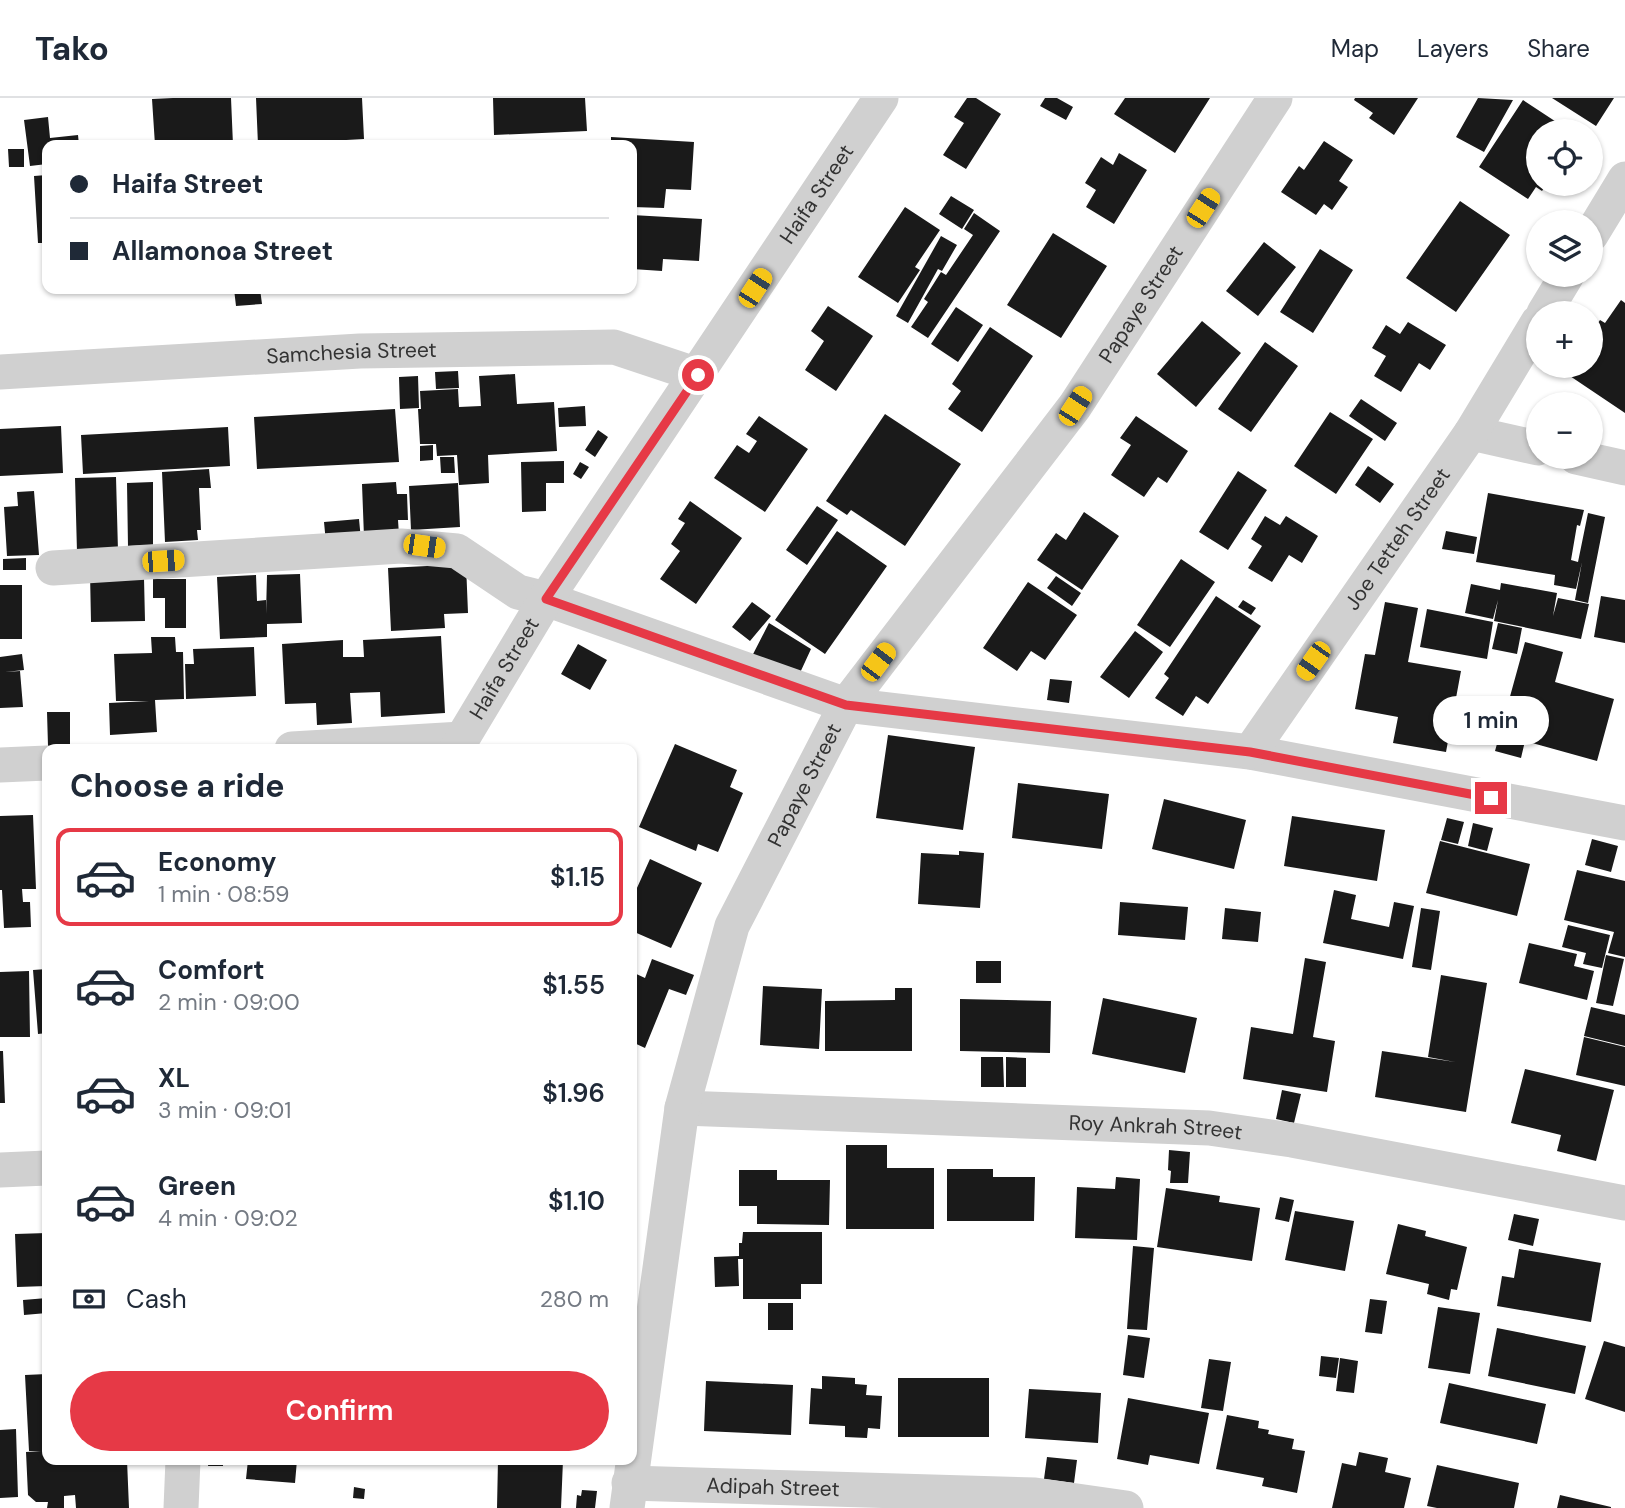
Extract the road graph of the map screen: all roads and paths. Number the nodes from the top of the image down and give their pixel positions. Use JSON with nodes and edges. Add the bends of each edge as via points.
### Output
{"nodes":[{"id":1,"x":881,"y":98,"type":"edge"},
{"id":2,"x":1275,"y":98,"type":"edge"},
{"id":3,"x":1625,"y":179,"type":"edge"},
{"id":4,"x":1603,"y":215,"type":"edge"},
{"id":5,"x":1526,"y":342,"type":"edge"},
{"id":6,"x":0,"y":372,"type":"edge"},
{"id":7,"x":698,"y":375,"type":"junction"},
{"id":8,"x":1471,"y":433,"type":"junction"},
{"id":9,"x":1526,"y":445,"type":"edge"},
{"id":10,"x":1603,"y":463,"type":"edge"},
{"id":11,"x":1625,"y":468,"type":"edge"},
{"id":12,"x":53,"y":568,"type":"dead end"},
{"id":13,"x":546,"y":599,"type":"junction"},
{"id":14,"x":846,"y":705,"type":"junction"},
{"id":15,"x":459,"y":744,"type":"edge"},
{"id":16,"x":1250,"y":752,"type":"junction"},
{"id":17,"x":42,"y":763,"type":"edge"},
{"id":18,"x":0,"y":765,"type":"edge"},
{"id":19,"x":1625,"y":823,"type":"edge"},
{"id":20,"x":682,"y":1108,"type":"junction"},
{"id":21,"x":42,"y":1168,"type":"edge"},
{"id":22,"x":0,"y":1170,"type":"edge"},
{"id":23,"x":1625,"y":1203,"type":"edge"},
{"id":24,"x":637,"y":1430,"type":"edge"},
{"id":25,"x":183,"y":1465,"type":"edge"},
{"id":26,"x":632,"y":1465,"type":"edge"},
{"id":27,"x":628,"y":1495,"type":"edge"},
{"id":28,"x":181,"y":1508,"type":"edge"},
{"id":29,"x":1126,"y":1508,"type":"edge"}],
"edges":[{"from":1,"to":7,"type":"street","name":"Haifa Street"},
{"from":2,"to":14,"type":"street","name":"Papaye Street","via":[[1075,406]]},
{"from":3,"to":4,"type":"street"},
{"from":5,"to":8,"type":"street","name":"Joe Tetteh Street"},
{"from":6,"to":7,"type":"street","name":"Samchesia Street","via":[[360,351],[614,347]]},
{"from":7,"to":13,"type":"street","name":"Haifa Street"},
{"from":8,"to":9,"type":"street"},
{"from":8,"to":16,"type":"street","name":"Joe Tetteh Street"},
{"from":10,"to":11,"type":"street"},
{"from":12,"to":13,"type":"street","via":[[424,546],[457,551],[518,592]]},
{"from":13,"to":14,"type":"street"},
{"from":13,"to":15,"type":"street","name":"Haifa Street"},
{"from":14,"to":16,"type":"street"},
{"from":14,"to":20,"type":"street","name":"Papaye Street","via":[[732,926]]},
{"from":16,"to":19,"type":"street"},
{"from":17,"to":18,"type":"street"},
{"from":20,"to":23,"type":"street","name":"Roy Ankrah Street","via":[[1209,1128]]},
{"from":20,"to":24,"type":"street","name":"Papaye Street"},
{"from":21,"to":22,"type":"street"},
{"from":25,"to":28,"type":"street"},
{"from":26,"to":27,"type":"street","name":"Papaye Street"},
{"from":27,"to":29,"type":"street","name":"Adipah Street","via":[[1035,1495]]}]}
